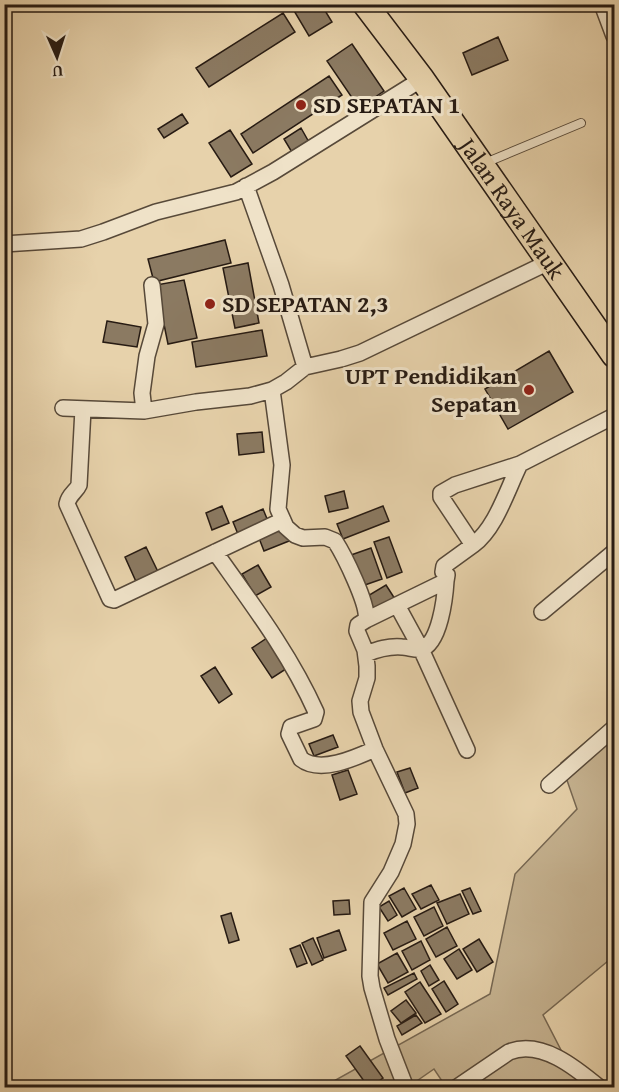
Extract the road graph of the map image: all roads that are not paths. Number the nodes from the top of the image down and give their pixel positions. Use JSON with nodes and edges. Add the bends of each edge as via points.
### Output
{"nodes":[{"id":1,"x":364,"y":4,"type":"edge"},
{"id":2,"x":602,"y":4,"type":"edge"},
{"id":3,"x":615,"y":36,"type":"edge"},
{"id":4,"x":422,"y":79,"type":"junction"},
{"id":5,"x":581,"y":123,"type":"dead end"},
{"id":6,"x":480,"y":164,"type":"junction"},
{"id":7,"x":246,"y":186,"type":"junction"},
{"id":8,"x":4,"y":244,"type":"edge"},
{"id":9,"x":549,"y":262,"type":"junction"},
{"id":10,"x":152,"y":285,"type":"dead end"},
{"id":11,"x":615,"y":355,"type":"edge"},
{"id":12,"x":305,"y":368,"type":"junction"},
{"id":13,"x":272,"y":390,"type":"junction"},
{"id":14,"x":63,"y":408,"type":"dead end"},
{"id":15,"x":83,"y":409,"type":"junction"},
{"id":16,"x":144,"y":411,"type":"junction"},
{"id":17,"x":615,"y":416,"type":"edge"},
{"id":18,"x":520,"y":464,"type":"junction"},
{"id":19,"x":283,"y":520,"type":"junction"},
{"id":20,"x":474,"y":545,"type":"junction"},
{"id":21,"x":215,"y":552,"type":"junction"},
{"id":22,"x":615,"y":552,"type":"edge"},
{"id":23,"x":446,"y":581,"type":"junction"},
{"id":24,"x":397,"y":605,"type":"junction"},
{"id":25,"x":542,"y":612,"type":"dead end"},
{"id":26,"x":366,"y":620,"type":"junction"},
{"id":27,"x":421,"y":649,"type":"junction"},
{"id":28,"x":366,"y":654,"type":"junction"},
{"id":29,"x":615,"y":728,"type":"edge"},
{"id":30,"x":375,"y":749,"type":"junction"},
{"id":31,"x":467,"y":750,"type":"dead end"},
{"id":32,"x":549,"y":785,"type":"dead end"},
{"id":33,"x":406,"y":1088,"type":"edge"},
{"id":34,"x":456,"y":1088,"type":"edge"},
{"id":35,"x":600,"y":1088,"type":"edge"}],
"edges":[{"from":1,"to":4,"type":"main road","name":"Jalan Raya Mauk"},
{"from":2,"to":3,"type":"street"},
{"from":4,"to":6,"type":"main road","name":"Jalan Raya Mauk"},
{"from":4,"to":7,"type":"street"},
{"from":5,"to":6,"type":"lane"},
{"from":6,"to":9,"type":"main road","name":"Jalan Raya Mauk"},
{"from":7,"to":8,"type":"street","via":[[81,239]]},
{"from":7,"to":12,"type":"street"},
{"from":9,"to":11,"type":"main road","name":"Jalan Raya Mauk"},
{"from":9,"to":12,"type":"street","via":[[360,353]]},
{"from":10,"to":16,"type":"street","via":[[156,324],[147,356]]},
{"from":12,"to":13,"type":"street"},
{"from":13,"to":16,"type":"street"},
{"from":13,"to":19,"type":"street","via":[[282,465],[278,509]]},
{"from":14,"to":15,"type":"street"},
{"from":15,"to":16,"type":"street"},
{"from":15,"to":21,"type":"street","via":[[79,484],[67,504],[110,599]]},
{"from":17,"to":18,"type":"street"},
{"from":18,"to":20,"type":"street","via":[[494,522]]},
{"from":18,"to":20,"type":"street","via":[[441,493]]},
{"from":19,"to":21,"type":"street"},
{"from":19,"to":26,"type":"street","via":[[290,531],[303,538],[325,537],[335,541],[360,594]]},
{"from":20,"to":23,"type":"street","via":[[444,566]]},
{"from":21,"to":30,"type":"street","via":[[298,673],[316,712],[314,718],[291,727],[289,734],[301,759],[322,765]]},
{"from":22,"to":25,"type":"street"},
{"from":23,"to":24,"type":"street"},
{"from":23,"to":27,"type":"street","via":[[441,617],[429,644]]},
{"from":24,"to":26,"type":"street"},
{"from":24,"to":27,"type":"street"},
{"from":26,"to":28,"type":"street","via":[[357,629]]},
{"from":27,"to":28,"type":"street","via":[[393,646]]},
{"from":27,"to":31,"type":"street"},
{"from":28,"to":30,"type":"street","via":[[367,678],[360,701]]},
{"from":29,"to":32,"type":"street"},
{"from":30,"to":33,"type":"street","via":[[405,809],[407,824],[391,873],[372,902],[371,982]]},
{"from":34,"to":35,"type":"street","via":[[508,1052],[532,1048],[578,1070]]}]}
